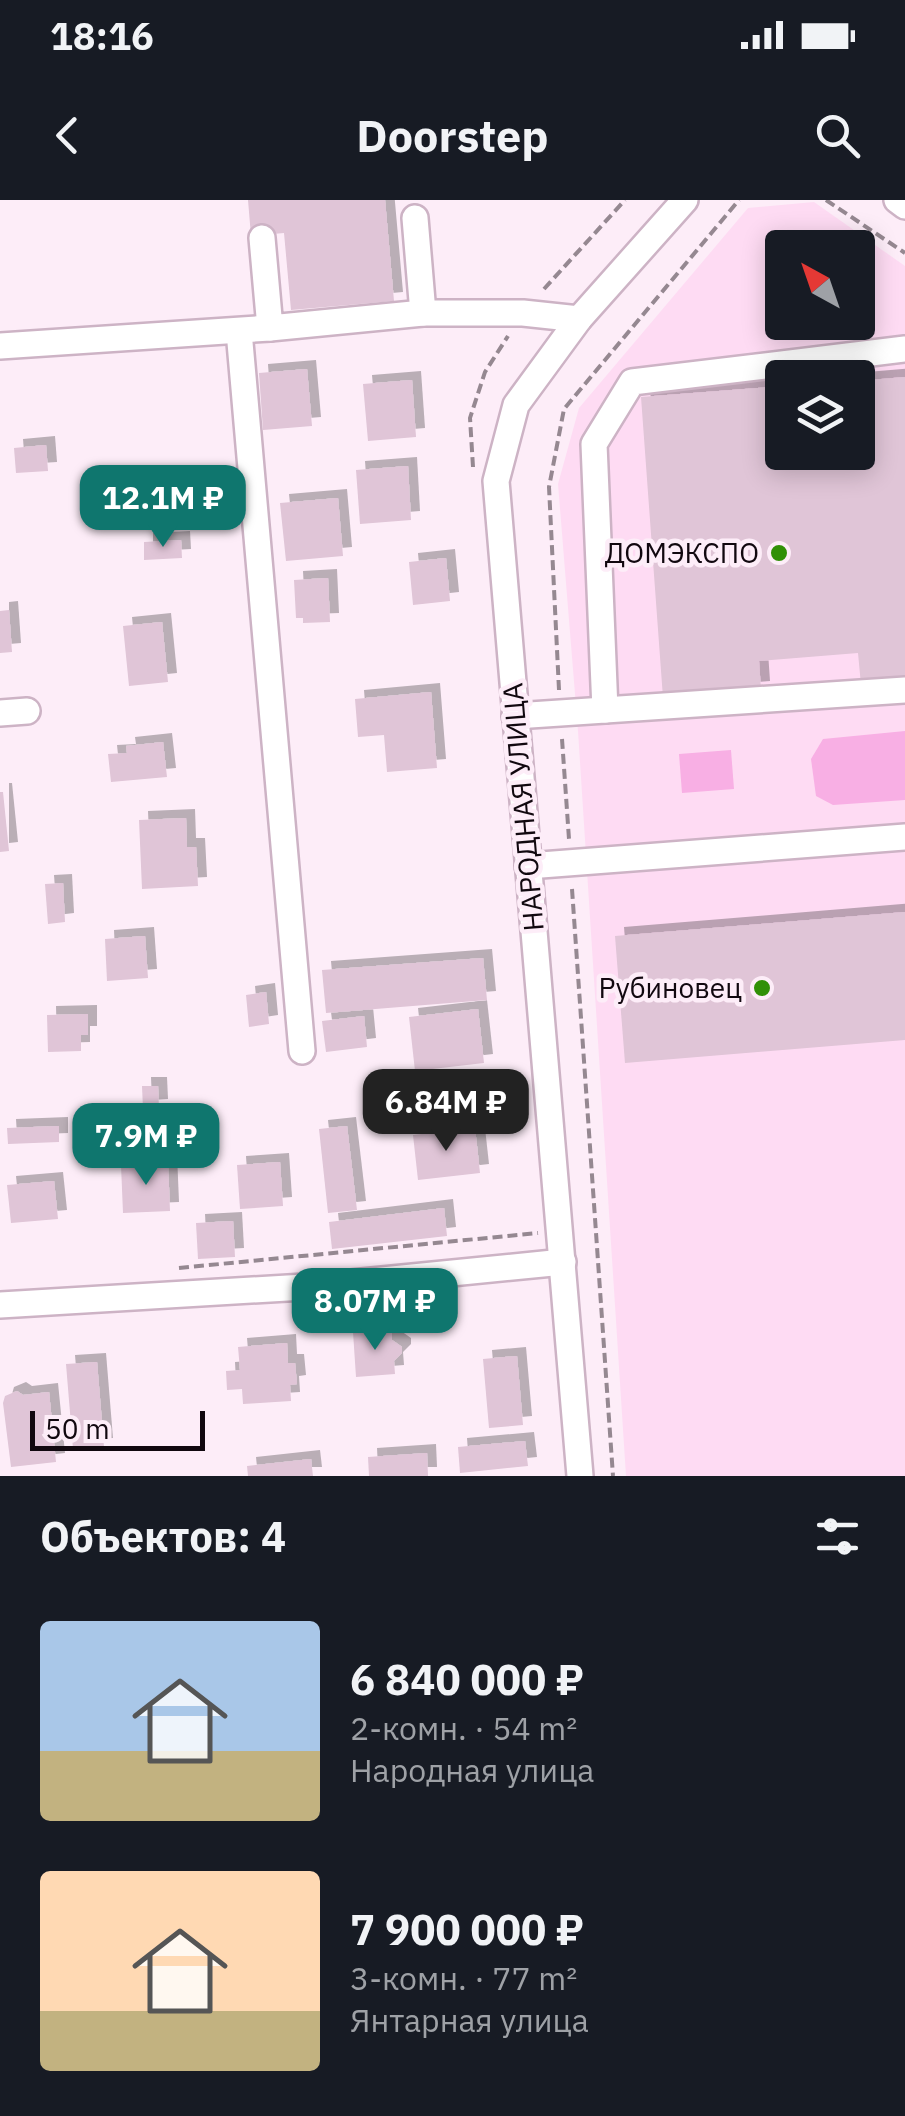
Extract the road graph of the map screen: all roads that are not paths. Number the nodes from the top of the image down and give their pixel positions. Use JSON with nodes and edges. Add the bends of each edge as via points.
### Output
{"nodes":[{"id":1,"x":685,"y":200,"type":"edge"},
{"id":2,"x":897,"y":200,"type":"edge"},
{"id":3,"x":905,"y":206,"type":"edge"},
{"id":4,"x":415,"y":218,"type":"dead end"},
{"id":5,"x":262,"y":238,"type":"dead end"},
{"id":6,"x":423,"y":313,"type":"junction"},
{"id":7,"x":580,"y":319,"type":"junction"},
{"id":8,"x":270,"y":328,"type":"junction"},
{"id":9,"x":239,"y":330,"type":"junction"},
{"id":10,"x":0,"y":346,"type":"edge"},
{"id":11,"x":905,"y":349,"type":"edge"},
{"id":12,"x":905,"y":690,"type":"edge"},
{"id":13,"x":27,"y":710,"type":"dead end"},
{"id":14,"x":605,"y":710,"type":"junction"},
{"id":15,"x":0,"y":714,"type":"edge"},
{"id":16,"x":515,"y":716,"type":"junction"},
{"id":17,"x":905,"y":837,"type":"edge"},
{"id":18,"x":528,"y":866,"type":"junction"},
{"id":19,"x":302,"y":1051,"type":"dead end"},
{"id":20,"x":563,"y":1262,"type":"junction"},
{"id":21,"x":0,"y":1304,"type":"edge"},
{"id":22,"x":580,"y":1476,"type":"edge"}],
"edges":[{"from":1,"to":7,"type":"street","name":"НАРОДНАЯ УЛИЦА"},
{"from":2,"to":3,"type":"street"},
{"from":4,"to":6,"type":"street"},
{"from":5,"to":8,"type":"street"},
{"from":6,"to":7,"type":"street"},
{"from":6,"to":8,"type":"street"},
{"from":7,"to":16,"type":"street","name":"НАРОДНАЯ УЛИЦА","via":[[516,404],[496,481]]},
{"from":8,"to":9,"type":"street"},
{"from":9,"to":10,"type":"street"},
{"from":9,"to":19,"type":"street"},
{"from":11,"to":14,"type":"street","via":[[632,382],[594,444]]},
{"from":12,"to":14,"type":"street"},
{"from":13,"to":15,"type":"street"},
{"from":14,"to":16,"type":"street"},
{"from":16,"to":18,"type":"street","name":"НАРОДНАЯ УЛИЦА"},
{"from":17,"to":18,"type":"street"},
{"from":18,"to":20,"type":"street","name":"НАРОДНАЯ УЛИЦА"},
{"from":20,"to":21,"type":"street","via":[[321,1286]]},
{"from":20,"to":22,"type":"street","name":"НАРОДНАЯ УЛИЦА"}]}
